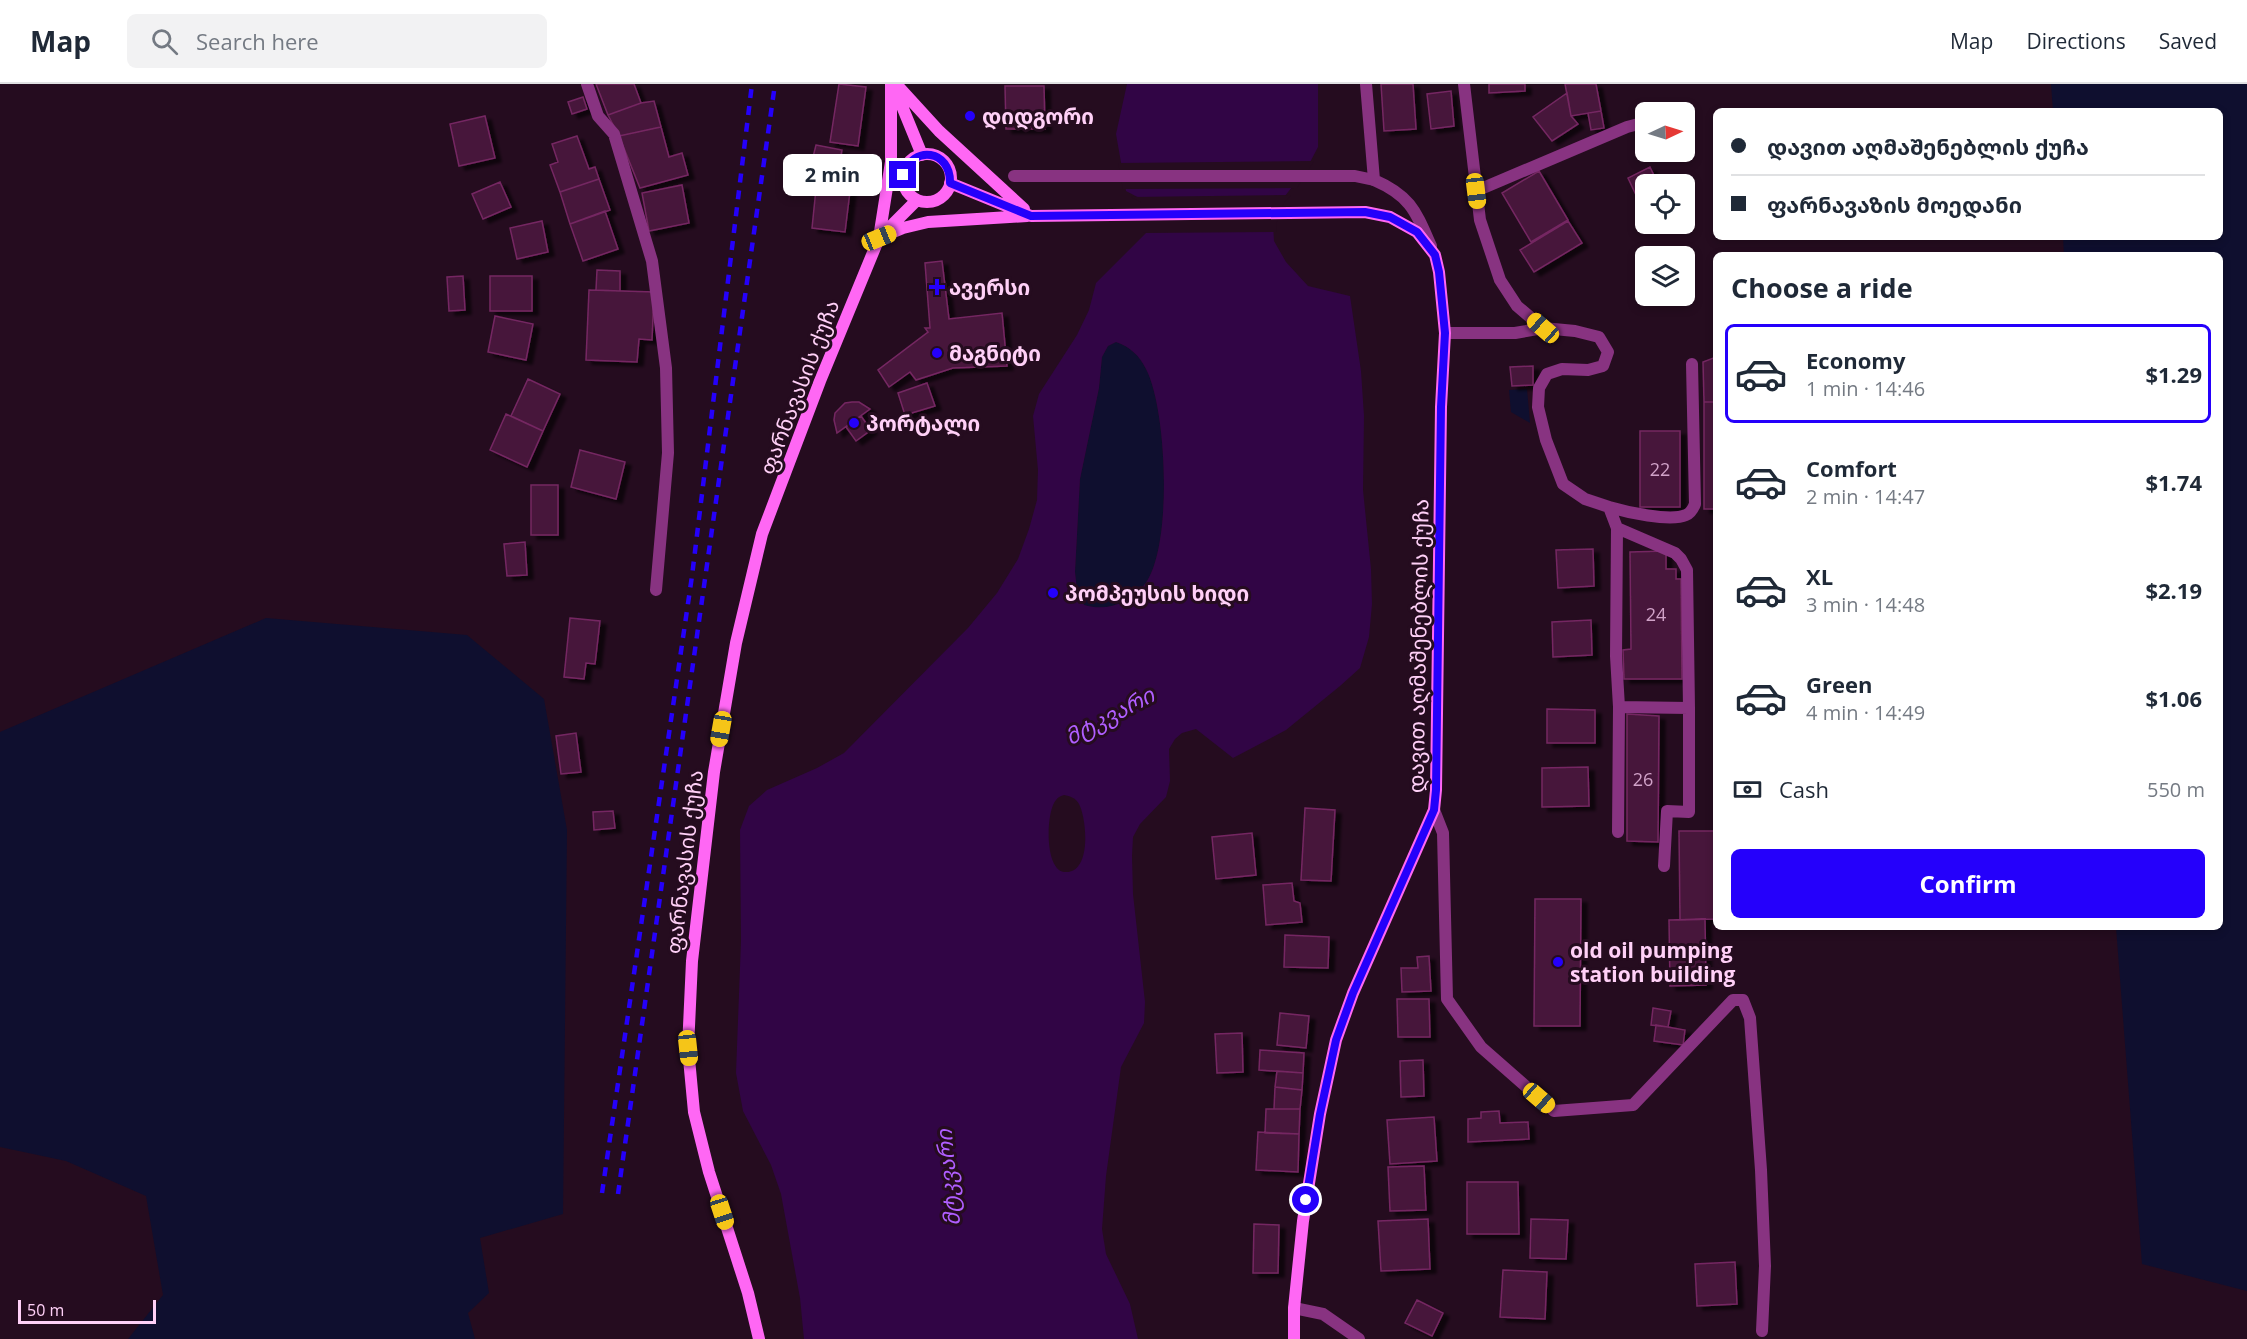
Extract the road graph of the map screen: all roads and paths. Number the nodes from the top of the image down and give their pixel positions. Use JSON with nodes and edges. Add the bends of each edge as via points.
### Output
{"nodes":[{"id":1,"x":587,"y":84,"type":"edge"},
{"id":2,"x":893,"y":84,"type":"edge"},
{"id":3,"x":1366,"y":84,"type":"edge"},
{"id":4,"x":1464,"y":84,"type":"edge"},
{"id":5,"x":1635,"y":125,"type":"edge"},
{"id":6,"x":922,"y":155,"type":"junction"},
{"id":7,"x":1014,"y":176,"type":"dead end"},
{"id":8,"x":1374,"y":180,"type":"junction"},
{"id":9,"x":950,"y":183,"type":"junction"},
{"id":10,"x":1476,"y":191,"type":"junction"},
{"id":11,"x":917,"y":200,"type":"junction"},
{"id":12,"x":1031,"y":216,"type":"junction"},
{"id":13,"x":879,"y":238,"type":"junction"},
{"id":14,"x":1435,"y":255,"type":"junction"},
{"id":15,"x":1543,"y":328,"type":"junction"},
{"id":16,"x":1445,"y":333,"type":"junction"},
{"id":17,"x":1692,"y":364,"type":"dead end"},
{"id":18,"x":1609,"y":507,"type":"junction"},
{"id":19,"x":1617,"y":528,"type":"junction"},
{"id":20,"x":656,"y":590,"type":"dead end"},
{"id":21,"x":1619,"y":707,"type":"junction"},
{"id":22,"x":1689,"y":708,"type":"junction"},
{"id":23,"x":1434,"y":810,"type":"junction"},
{"id":24,"x":1618,"y":832,"type":"dead end"},
{"id":25,"x":1664,"y":866,"type":"dead end"},
{"id":26,"x":1294,"y":1308,"type":"junction"},
{"id":27,"x":1762,"y":1331,"type":"dead end"},
{"id":28,"x":759,"y":1339,"type":"edge"},
{"id":29,"x":1294,"y":1339,"type":"edge"},
{"id":30,"x":1359,"y":1339,"type":"edge"}],
"edges":[{"from":1,"to":20,"type":"street","via":[[597,116],[614,134],[652,261],[666,368],[668,453]]},
{"from":2,"to":6,"type":"main road"},
{"from":2,"to":12,"type":"main road"},
{"from":2,"to":13,"type":"main road","via":[[891,162]]},
{"from":3,"to":8,"type":"street"},
{"from":4,"to":10,"type":"street"},
{"from":5,"to":10,"type":"street"},
{"from":6,"to":9,"type":"main road","via":[[930,154],[944,161]]},
{"from":6,"to":11,"type":"main road","via":[[909,162],[903,175],[906,190]]},
{"from":7,"to":8,"type":"street","name":"დავით აღმაშენებლის ქუჩა","via":[[1355,176]]},
{"from":8,"to":14,"type":"street","name":"დავით აღმაშენებლის ქუჩა","via":[[1393,188],[1414,208]]},
{"from":9,"to":11,"type":"main road","via":[[937,200]]},
{"from":9,"to":12,"type":"main road"},
{"from":10,"to":15,"type":"street","via":[[1480,220],[1500,280],[1517,306]]},
{"from":11,"to":13,"type":"main road"},
{"from":12,"to":13,"type":"main road","via":[[928,222]]},
{"from":12,"to":14,"type":"main road","name":"დავით აღმაშენებლის ქუჩა","via":[[1356,211],[1390,217],[1417,232]]},
{"from":13,"to":28,"type":"main road","name":"ფარნავასის ქუჩა","via":[[762,534],[736,643],[714,772],[692,961],[688,1048],[694,1112]]},
{"from":14,"to":16,"type":"main road","name":"დავით აღმაშენებლის ქუჩა"},
{"from":15,"to":16,"type":"street","via":[[1515,333]]},
{"from":15,"to":18,"type":"street","via":[[1599,337],[1608,352],[1603,366],[1547,374],[1539,388],[1538,407],[1563,484],[1585,499]]},
{"from":16,"to":23,"type":"main road","name":"დავით აღმაშენებლის ქუჩა"},
{"from":17,"to":18,"type":"street","via":[[1693,509],[1683,516],[1638,515]]},
{"from":18,"to":19,"type":"street"},
{"from":19,"to":21,"type":"street"},
{"from":19,"to":22,"type":"street","via":[[1675,554],[1687,570]]},
{"from":21,"to":22,"type":"street"},
{"from":21,"to":24,"type":"street"},
{"from":22,"to":25,"type":"street","via":[[1689,812],[1667,810]]},
{"from":23,"to":26,"type":"main road","name":"დავით აღმაშენებლის ქუჩა","via":[[1336,1040],[1303,1221]]},
{"from":23,"to":27,"type":"street","via":[[1443,833],[1447,999],[1481,1047],[1554,1111],[1633,1105],[1733,1000],[1743,1000],[1750,1018],[1761,1170],[1765,1266]]},
{"from":26,"to":29,"type":"main road","name":"დავით აღმაშენებლის ქუჩა"},
{"from":26,"to":30,"type":"street","via":[[1323,1314]]}]}
